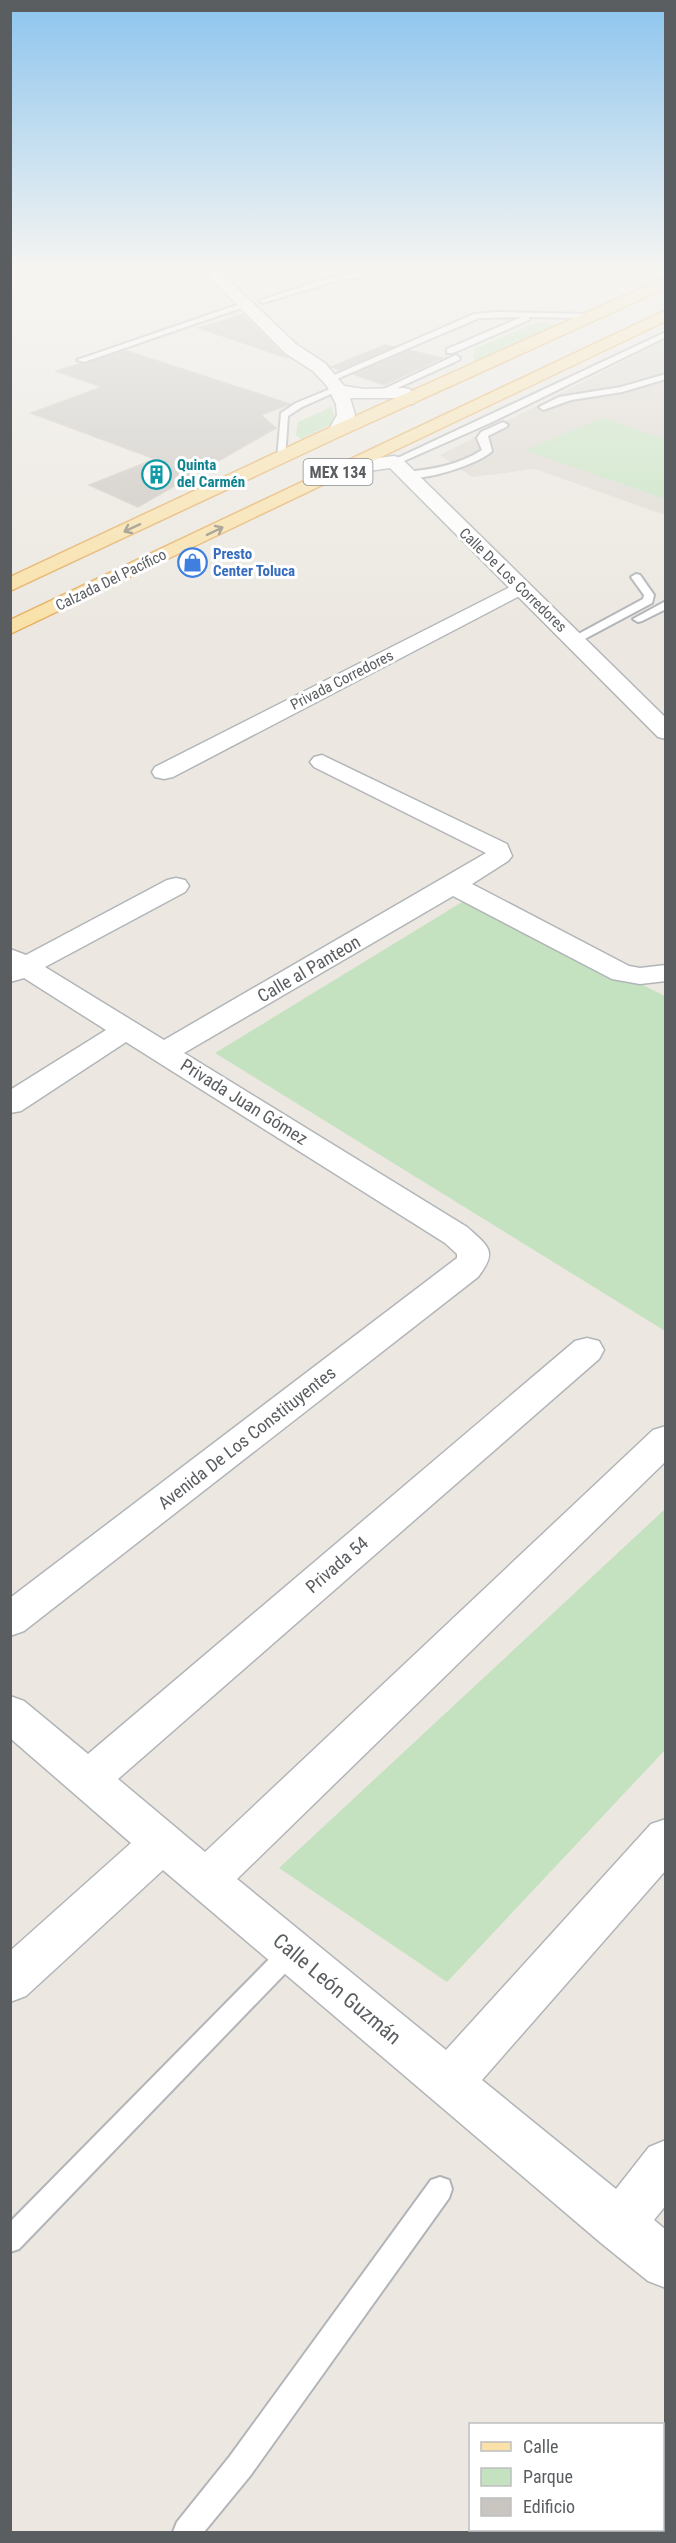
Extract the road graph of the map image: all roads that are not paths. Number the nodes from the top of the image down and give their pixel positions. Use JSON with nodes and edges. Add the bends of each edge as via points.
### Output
{"nodes":[{"id":1,"x":333,"y":389,"type":"edge"},
{"id":2,"x":337,"y":389,"type":"edge"},
{"id":3,"x":344,"y":389,"type":"edge"},
{"id":4,"x":385,"y":389,"type":"edge"},
{"id":5,"x":416,"y":389,"type":"edge"},
{"id":6,"x":512,"y":389,"type":"edge"},
{"id":7,"x":554,"y":389,"type":"edge"},
{"id":8,"x":625,"y":389,"type":"edge"},
{"id":9,"x":375,"y":395,"type":"junction"},
{"id":10,"x":407,"y":400,"type":"junction"},
{"id":11,"x":532,"y":411,"type":"dead end"},
{"id":12,"x":513,"y":420,"type":"dead end"},
{"id":13,"x":337,"y":431,"type":"junction"},
{"id":14,"x":280,"y":458,"type":"junction"},
{"id":15,"x":346,"y":468,"type":"junction"},
{"id":16,"x":401,"y":469,"type":"junction"},
{"id":17,"x":636,"y":577,"type":"dead end"},
{"id":18,"x":10,"y":585,"type":"edge"},
{"id":19,"x":520,"y":588,"type":"junction"},
{"id":20,"x":666,"y":604,"type":"edge"},
{"id":21,"x":10,"y":628,"type":"edge"},
{"id":22,"x":580,"y":644,"type":"junction"},
{"id":23,"x":666,"y":732,"type":"edge"},
{"id":24,"x":322,"y":762,"type":"dead end"},
{"id":25,"x":164,"y":772,"type":"dead end"},
{"id":26,"x":176,"y":885,"type":"dead end"},
{"id":27,"x":453,"y":885,"type":"junction"},
{"id":28,"x":16,"y":965,"type":"edge"},
{"id":29,"x":666,"y":973,"type":"edge"},
{"id":30,"x":127,"y":1029,"type":"junction"},
{"id":31,"x":165,"y":1052,"type":"junction"},
{"id":32,"x":10,"y":1104,"type":"edge"},
{"id":33,"x":474,"y":1251,"type":"joint"},
{"id":34,"x":587,"y":1350,"type":"dead end"},
{"id":35,"x":666,"y":1439,"type":"edge"},
{"id":36,"x":10,"y":1620,"type":"edge"},
{"id":37,"x":10,"y":1713,"type":"edge"},
{"id":38,"x":87,"y":1780,"type":"junction"},
{"id":39,"x":666,"y":1838,"type":"edge"},
{"id":40,"x":162,"y":1843,"type":"junction"},
{"id":41,"x":207,"y":1879,"type":"junction"},
{"id":42,"x":292,"y":1951,"type":"junction"},
{"id":43,"x":10,"y":1981,"type":"edge"},
{"id":44,"x":448,"y":2083,"type":"junction"},
{"id":45,"x":666,"y":2164,"type":"edge"},
{"id":46,"x":440,"y":2189,"type":"dead end"},
{"id":47,"x":619,"y":2225,"type":"junction"},
{"id":48,"x":10,"y":2240,"type":"edge"},
{"id":49,"x":666,"y":2263,"type":"edge"},
{"id":50,"x":187,"y":2532,"type":"edge"}],
"edges":[{"from":1,"to":14,"type":"lane","via":[[284,415]]},
{"from":2,"to":13,"type":"street","via":[[346,415]]},
{"from":3,"to":9,"type":"street"},
{"from":4,"to":9,"type":"lane"},
{"from":5,"to":10,"type":"main road","number":"MEX 134"},
{"from":6,"to":15,"type":"main road","name":"Calzada Del Pacífico","number":"MEX 134"},
{"from":7,"to":16,"type":"lane"},
{"from":8,"to":11,"type":"lane","via":[[561,398]]},
{"from":9,"to":10,"type":"street","via":[[404,393]]},
{"from":10,"to":13,"type":"main road","number":"MEX 134"},
{"from":12,"to":16,"type":"lane","via":[[484,434],[487,451],[472,462],[452,469]]},
{"from":13,"to":14,"type":"main road","number":"MEX 134"},
{"from":14,"to":18,"type":"main road","number":"MEX 134","one_way":true},
{"from":15,"to":16,"type":"street"},
{"from":21,"to":15,"type":"main road","name":"Calzada Del Pacífico","number":"MEX 134","one_way":true},
{"from":16,"to":19,"type":"street","name":"Calle De Los Corredores"},
{"from":17,"to":22,"type":"lane","via":[[649,595],[648,601]]},
{"from":19,"to":22,"type":"street","name":"Calle De Los Corredores"},
{"from":19,"to":25,"type":"street","name":"Privada Corredores"},
{"from":20,"to":22,"type":"lane"},
{"from":22,"to":23,"type":"street","name":"Calle De Los Corredores"},
{"from":24,"to":27,"type":"street","name":"Calle al Panteon","via":[[498,849],[497,859]]},
{"from":26,"to":28,"type":"street"},
{"from":27,"to":29,"type":"street","via":[[622,973]]},
{"from":27,"to":31,"type":"street","name":"Calle al Panteon"},
{"from":28,"to":30,"type":"street","name":"Privada Juan Gómez"},
{"from":30,"to":31,"type":"street","name":"Privada Juan Gómez"},
{"from":30,"to":32,"type":"street"},
{"from":31,"to":33,"type":"street","name":"Privada Juan Gómez","via":[[456,1235]]},
{"from":33,"to":36,"type":"street","name":"Avenida De Los Constituyentes","via":[[466,1269]]},
{"from":34,"to":38,"type":"street","name":"Privada 54"},
{"from":35,"to":41,"type":"street"},
{"from":37,"to":38,"type":"street","name":"Calle León Guzmán"},
{"from":38,"to":40,"type":"street","name":"Calle León Guzmán"},
{"from":39,"to":44,"type":"street"},
{"from":40,"to":41,"type":"street","name":"Calle León Guzmán"},
{"from":40,"to":43,"type":"street"},
{"from":41,"to":42,"type":"street","name":"Calle León Guzmán"},
{"from":42,"to":44,"type":"street","name":"Calle León Guzmán"},
{"from":42,"to":48,"type":"lane"},
{"from":44,"to":47,"type":"street","name":"Calle León Guzmán"},
{"from":45,"to":47,"type":"street"},
{"from":46,"to":50,"type":"lane","via":[[240,2466]]},
{"from":47,"to":49,"type":"street","name":"Calle León Guzmán"}]}
